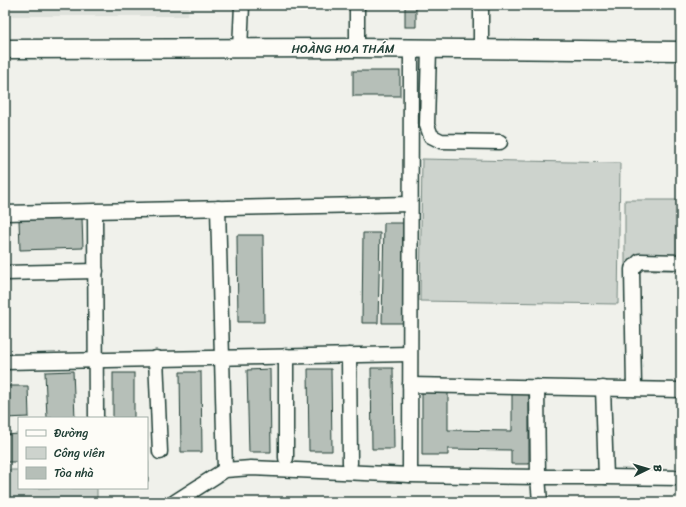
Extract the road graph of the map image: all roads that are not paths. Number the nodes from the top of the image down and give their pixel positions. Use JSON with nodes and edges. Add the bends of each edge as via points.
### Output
{"nodes":[{"id":1,"x":242,"y":5,"type":"edge"},
{"id":2,"x":357,"y":5,"type":"edge"},
{"id":3,"x":481,"y":5,"type":"edge"},
{"id":4,"x":357,"y":48,"type":"junction"},
{"id":5,"x":5,"y":49,"type":"edge"},
{"id":6,"x":240,"y":49,"type":"junction"},
{"id":7,"x":411,"y":49,"type":"junction"},
{"id":8,"x":429,"y":49,"type":"junction"},
{"id":9,"x":481,"y":49,"type":"junction"},
{"id":10,"x":681,"y":51,"type":"edge"},
{"id":11,"x":500,"y":142,"type":"dead end"},
{"id":12,"x":410,"y":204,"type":"junction"},
{"id":13,"x":218,"y":208,"type":"junction"},
{"id":14,"x":95,"y":212,"type":"junction"},
{"id":15,"x":5,"y":213,"type":"edge"},
{"id":16,"x":681,"y":262,"type":"edge"},
{"id":17,"x":96,"y":271,"type":"junction"},
{"id":18,"x":5,"y":272,"type":"edge"},
{"id":19,"x":409,"y":354,"type":"junction"},
{"id":20,"x":349,"y":355,"type":"junction"},
{"id":21,"x":286,"y":356,"type":"junction"},
{"id":22,"x":222,"y":357,"type":"junction"},
{"id":23,"x":156,"y":358,"type":"junction"},
{"id":24,"x":96,"y":360,"type":"junction"},
{"id":25,"x":5,"y":362,"type":"edge"},
{"id":26,"x":410,"y":385,"type":"junction"},
{"id":27,"x":537,"y":387,"type":"junction"},
{"id":28,"x":603,"y":388,"type":"junction"},
{"id":29,"x":634,"y":389,"type":"junction"},
{"id":30,"x":681,"y":390,"type":"edge"},
{"id":31,"x":96,"y":417,"type":"edge"},
{"id":32,"x":160,"y":452,"type":"dead end"},
{"id":33,"x":286,"y":458,"type":"dead end"},
{"id":34,"x":350,"y":463,"type":"dead end"},
{"id":35,"x":225,"y":470,"type":"junction"},
{"id":36,"x":410,"y":475,"type":"junction"},
{"id":37,"x":606,"y":476,"type":"junction"},
{"id":38,"x":538,"y":478,"type":"junction"},
{"id":39,"x":681,"y":478,"type":"edge"},
{"id":40,"x":175,"y":502,"type":"edge"},
{"id":41,"x":540,"y":502,"type":"edge"}],
"edges":[{"from":1,"to":6,"type":"street"},
{"from":2,"to":4,"type":"street"},
{"from":3,"to":9,"type":"street"},
{"from":4,"to":6,"type":"main road","name":"HOÀNG HOA THÁM"},
{"from":4,"to":7,"type":"main road","name":"HOÀNG HOA THÁM"},
{"from":5,"to":6,"type":"main road","name":"HOÀNG HOA THÁM"},
{"from":7,"to":8,"type":"main road","name":"HOÀNG HOA THÁM"},
{"from":7,"to":12,"type":"street"},
{"from":8,"to":9,"type":"main road","name":"HOÀNG HOA THÁM"},
{"from":8,"to":11,"type":"street","via":[[427,125],[432,136],[436,140]]},
{"from":9,"to":10,"type":"main road","name":"HOÀNG HOA THÁM"},
{"from":12,"to":13,"type":"street"},
{"from":12,"to":19,"type":"street"},
{"from":13,"to":14,"type":"street"},
{"from":13,"to":22,"type":"street"},
{"from":14,"to":15,"type":"street"},
{"from":14,"to":17,"type":"street"},
{"from":16,"to":29,"type":"street","via":[[640,261],[632,269]]},
{"from":17,"to":18,"type":"street"},
{"from":17,"to":24,"type":"street"},
{"from":19,"to":20,"type":"street"},
{"from":19,"to":26,"type":"street"},
{"from":20,"to":21,"type":"street"},
{"from":20,"to":34,"type":"street"},
{"from":21,"to":22,"type":"street"},
{"from":21,"to":33,"type":"street"},
{"from":22,"to":23,"type":"street"},
{"from":22,"to":35,"type":"street"},
{"from":23,"to":24,"type":"street"},
{"from":23,"to":32,"type":"street"},
{"from":24,"to":25,"type":"street"},
{"from":24,"to":31,"type":"street"},
{"from":26,"to":27,"type":"street"},
{"from":26,"to":36,"type":"street"},
{"from":27,"to":28,"type":"street"},
{"from":27,"to":38,"type":"street"},
{"from":28,"to":29,"type":"street"},
{"from":28,"to":37,"type":"street"},
{"from":29,"to":30,"type":"street"},
{"from":35,"to":36,"type":"street","via":[[251,468]]},
{"from":35,"to":40,"type":"street"},
{"from":36,"to":38,"type":"street"},
{"from":37,"to":38,"type":"street"},
{"from":37,"to":39,"type":"street"},
{"from":38,"to":41,"type":"street"}]}
